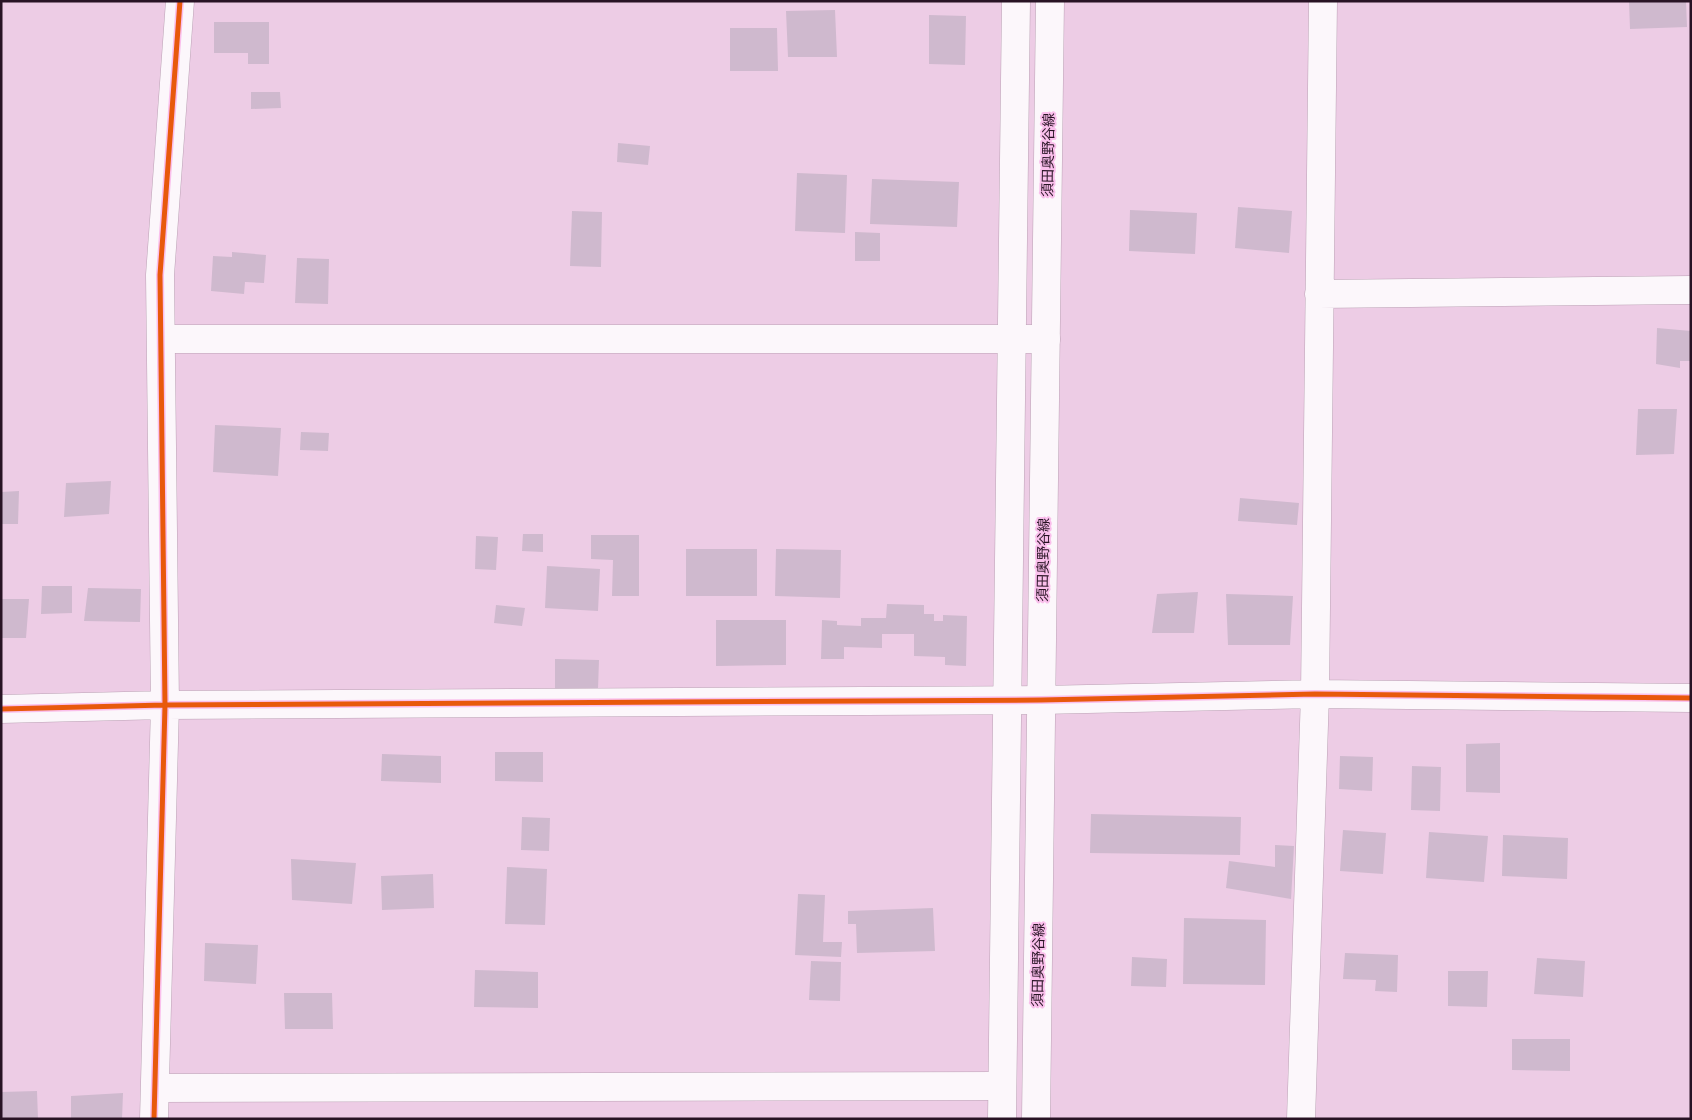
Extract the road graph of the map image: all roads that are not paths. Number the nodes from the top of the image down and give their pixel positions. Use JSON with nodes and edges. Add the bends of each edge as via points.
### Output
{"nodes":[{"id":1,"x":180,"y":1,"type":"edge"},
{"id":2,"x":1016,"y":1,"type":"edge"},
{"id":3,"x":1050,"y":1,"type":"edge"},
{"id":4,"x":1323,"y":1,"type":"edge"},
{"id":5,"x":1691,"y":290,"type":"edge"},
{"id":6,"x":1319,"y":294,"type":"junction"},
{"id":7,"x":160,"y":339,"type":"junction"},
{"id":8,"x":1012,"y":339,"type":"junction"},
{"id":9,"x":1046,"y":339,"type":"junction"},
{"id":10,"x":1315,"y":694,"type":"junction"},
{"id":11,"x":1691,"y":698,"type":"edge"},
{"id":12,"x":1007,"y":700,"type":"junction"},
{"id":13,"x":1041,"y":700,"type":"junction"},
{"id":14,"x":165,"y":705,"type":"junction"},
{"id":15,"x":1,"y":709,"type":"edge"},
{"id":16,"x":1002,"y":1086,"type":"junction"},
{"id":17,"x":155,"y":1088,"type":"junction"},
{"id":18,"x":154,"y":1119,"type":"edge"},
{"id":19,"x":1002,"y":1119,"type":"edge"},
{"id":20,"x":1036,"y":1119,"type":"edge"},
{"id":21,"x":1301,"y":1119,"type":"edge"}],
"edges":[{"from":1,"to":7,"type":"street","via":[[160,275]]},
{"from":2,"to":8,"type":"street"},
{"from":3,"to":9,"type":"street","name":"須田奥野谷線"},
{"from":4,"to":6,"type":"street"},
{"from":5,"to":6,"type":"street"},
{"from":6,"to":10,"type":"street"},
{"from":7,"to":8,"type":"street"},
{"from":7,"to":14,"type":"street"},
{"from":8,"to":9,"type":"street"},
{"from":8,"to":12,"type":"street"},
{"from":9,"to":13,"type":"street","name":"須田奥野谷線"},
{"from":10,"to":11,"type":"street"},
{"from":10,"to":13,"type":"street"},
{"from":10,"to":21,"type":"street"},
{"from":12,"to":13,"type":"street"},
{"from":12,"to":14,"type":"street"},
{"from":12,"to":16,"type":"street"},
{"from":13,"to":20,"type":"street","name":"須田奥野谷線"},
{"from":14,"to":15,"type":"street"},
{"from":14,"to":17,"type":"street"},
{"from":16,"to":17,"type":"street"},
{"from":16,"to":19,"type":"street"},
{"from":17,"to":18,"type":"street"}]}
